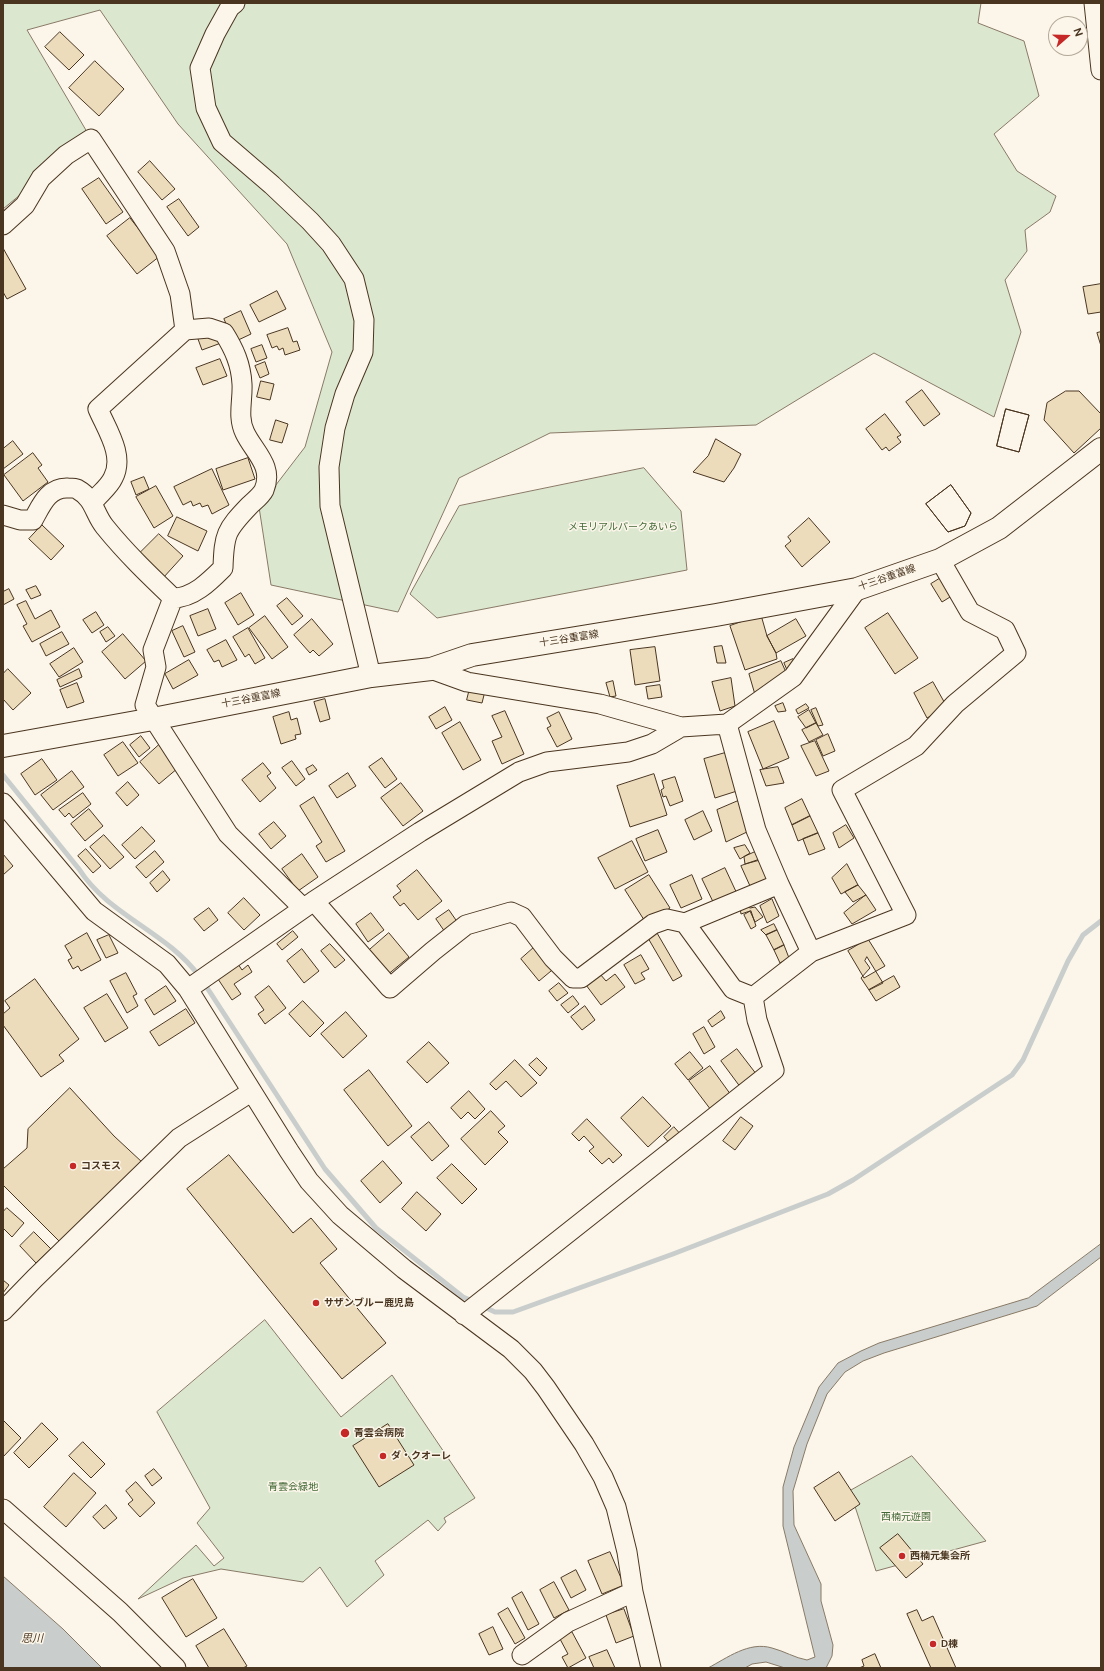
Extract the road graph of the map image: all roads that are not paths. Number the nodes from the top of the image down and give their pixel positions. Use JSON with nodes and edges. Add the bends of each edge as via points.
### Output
{"nodes":[{"id":1,"x":235,"y":3,"type":"edge"},
{"id":2,"x":1094,"y":3,"type":"edge"},
{"id":3,"x":1101,"y":70,"type":"edge"},
{"id":4,"x":3,"y":225,"type":"edge"},
{"id":5,"x":185,"y":330,"type":"junction"},
{"id":6,"x":1101,"y":449,"type":"edge"},
{"id":7,"x":93,"y":502,"type":"junction"},
{"id":8,"x":3,"y":515,"type":"edge"},
{"id":9,"x":940,"y":560,"type":"junction"},
{"id":10,"x":857,"y":589,"type":"junction"},
{"id":11,"x":173,"y":598,"type":"junction"},
{"id":12,"x":431,"y":669,"type":"junction"},
{"id":13,"x":371,"y":676,"type":"junction"},
{"id":14,"x":152,"y":719,"type":"junction"},
{"id":15,"x":728,"y":724,"type":"junction"},
{"id":16,"x":681,"y":727,"type":"junction"},
{"id":17,"x":3,"y":746,"type":"edge"},
{"id":18,"x":3,"y":803,"type":"edge"},
{"id":19,"x":779,"y":884,"type":"junction"},
{"id":20,"x":308,"y":904,"type":"junction"},
{"id":21,"x":685,"y":923,"type":"junction"},
{"id":22,"x":811,"y":952,"type":"junction"},
{"id":23,"x":188,"y":989,"type":"junction"},
{"id":24,"x":753,"y":997,"type":"junction"},
{"id":25,"x":251,"y":1092,"type":"junction"},
{"id":26,"x":3,"y":1312,"type":"edge"},
{"id":27,"x":467,"y":1313,"type":"junction"},
{"id":28,"x":3,"y":1509,"type":"edge"},
{"id":29,"x":633,"y":1592,"type":"junction"},
{"id":30,"x":522,"y":1655,"type":"dead end"},
{"id":31,"x":176,"y":1668,"type":"edge"},
{"id":32,"x":651,"y":1668,"type":"edge"}],
"edges":[{"from":1,"to":13,"type":"street","via":[[230,7],[215,34],[200,68],[206,108],[222,142],[272,185],[331,244],[354,279],[364,320],[363,352],[345,394],[335,428],[329,467],[330,506]]},
{"from":2,"to":3,"type":"street"},
{"from":4,"to":5,"type":"street","via":[[24,205],[41,178],[66,155],[92,138],[164,251],[180,294]]},
{"from":5,"to":7,"type":"street","via":[[98,409],[118,456],[118,468],[113,480]]},
{"from":5,"to":11,"type":"street","via":[[210,328],[224,333],[231,345],[239,361],[242,384],[241,419],[244,433],[264,462],[268,476],[264,492],[228,529],[223,550],[223,568],[207,585],[181,598]]},
{"from":6,"to":9,"type":"main road","name":"十三谷重富線","via":[[999,528]]},
{"from":7,"to":8,"type":"street","via":[[76,488],[64,488],[54,491],[45,498],[33,520],[20,520]]},
{"from":7,"to":11,"type":"street","via":[[104,526]]},
{"from":9,"to":10,"type":"main road","name":"十三谷重富線"},
{"from":9,"to":22,"type":"street","via":[[970,612],[1005,630],[1016,653],[956,704],[916,746],[842,790],[906,915]]},
{"from":10,"to":12,"type":"main road","name":"十三谷重富線","via":[[472,655]]},
{"from":10,"to":15,"type":"street","via":[[793,677]]},
{"from":11,"to":14,"type":"street","via":[[153,650],[156,666],[145,706]]},
{"from":12,"to":13,"type":"main road","name":"十三谷重富線"},
{"from":12,"to":16,"type":"street","via":[[468,682],[600,704]]},
{"from":13,"to":14,"type":"main road","name":"十三谷重富線"},
{"from":14,"to":17,"type":"main road","name":"十三谷重富線"},
{"from":14,"to":20,"type":"street","via":[[228,834]]},
{"from":15,"to":16,"type":"street"},
{"from":15,"to":19,"type":"street","via":[[756,830]]},
{"from":16,"to":20,"type":"street","via":[[652,744],[628,752],[547,762],[519,772]]},
{"from":18,"to":23,"type":"street","via":[[94,911],[167,964]]},
{"from":19,"to":21,"type":"street"},
{"from":19,"to":22,"type":"street"},
{"from":20,"to":21,"type":"street","via":[[390,988],[466,926],[511,912],[522,917],[553,958],[573,978],[581,978],[653,924],[667,919]]},
{"from":20,"to":23,"type":"street"},
{"from":21,"to":24,"type":"street","via":[[733,989]]},
{"from":22,"to":24,"type":"street"},
{"from":23,"to":25,"type":"street"},
{"from":24,"to":27,"type":"street","via":[[757,1020],[774,1070]]},
{"from":25,"to":26,"type":"street","via":[[179,1138]]},
{"from":25,"to":27,"type":"street","via":[[309,1181],[340,1215],[404,1269]]},
{"from":27,"to":29,"type":"street","via":[[511,1349],[533,1371],[584,1444],[616,1507],[628,1552]]},
{"from":28,"to":31,"type":"street","via":[[120,1612]]},
{"from":29,"to":30,"type":"street","via":[[568,1622]]},
{"from":29,"to":32,"type":"street"}]}
